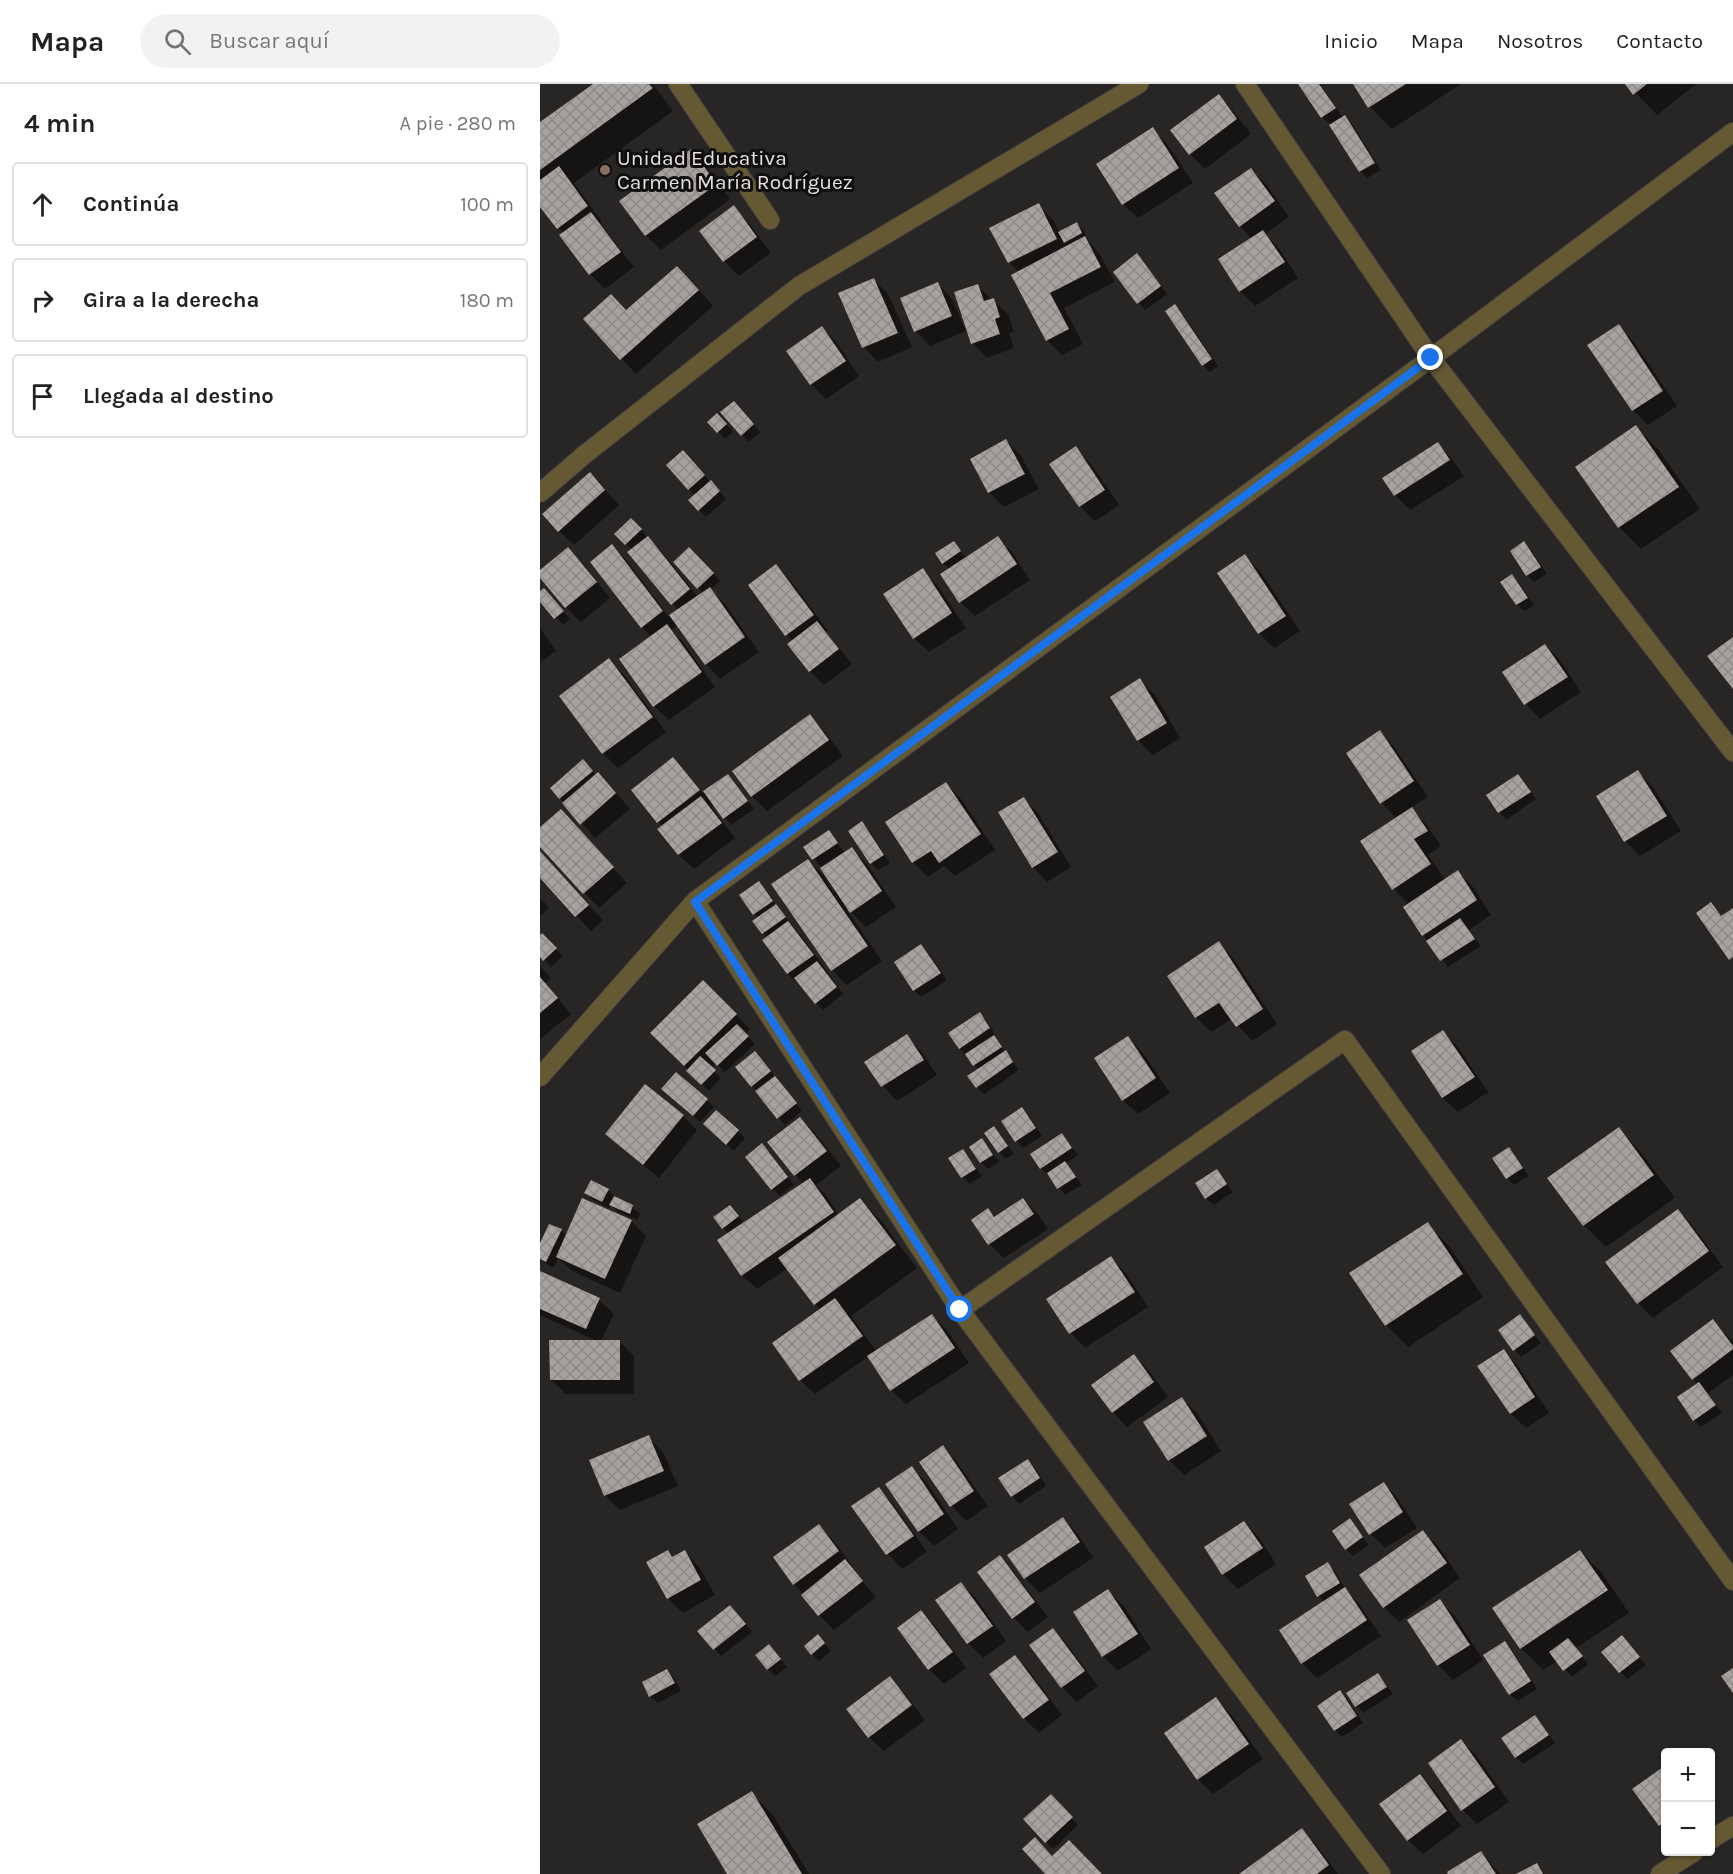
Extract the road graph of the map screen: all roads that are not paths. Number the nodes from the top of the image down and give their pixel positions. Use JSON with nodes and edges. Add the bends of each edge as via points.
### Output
{"nodes":[{"id":1,"x":678,"y":84,"type":"edge"},
{"id":2,"x":1139,"y":84,"type":"edge"},
{"id":3,"x":1245,"y":84,"type":"edge"},
{"id":4,"x":1733,"y":132,"type":"edge"},
{"id":5,"x":770,"y":220,"type":"dead end"},
{"id":6,"x":1431,"y":358,"type":"junction"},
{"id":7,"x":540,"y":493,"type":"edge"},
{"id":8,"x":1733,"y":752,"type":"edge"},
{"id":9,"x":695,"y":902,"type":"junction"},
{"id":10,"x":540,"y":1077,"type":"edge"},
{"id":11,"x":960,"y":1310,"type":"junction"},
{"id":12,"x":1733,"y":1581,"type":"edge"},
{"id":13,"x":1733,"y":1826,"type":"edge"},
{"id":14,"x":1715,"y":1837,"type":"edge"},
{"id":15,"x":1687,"y":1856,"type":"edge"},
{"id":16,"x":1381,"y":1874,"type":"edge"},
{"id":17,"x":1660,"y":1874,"type":"edge"}],
"edges":[{"from":1,"to":5,"type":"street"},
{"from":2,"to":7,"type":"street","via":[[799,286]]},
{"from":3,"to":6,"type":"street"},
{"from":4,"to":6,"type":"street"},
{"from":6,"to":8,"type":"street"},
{"from":6,"to":9,"type":"street"},
{"from":9,"to":10,"type":"street"},
{"from":9,"to":11,"type":"street"},
{"from":11,"to":12,"type":"street","via":[[1345,1040]]},
{"from":11,"to":16,"type":"street"},
{"from":13,"to":14,"type":"street"},
{"from":15,"to":17,"type":"street"}]}
